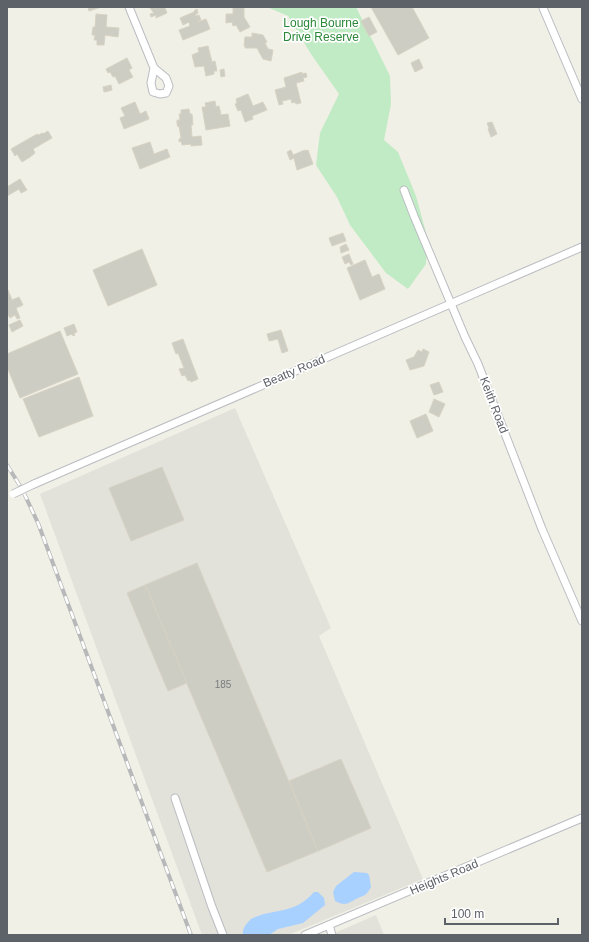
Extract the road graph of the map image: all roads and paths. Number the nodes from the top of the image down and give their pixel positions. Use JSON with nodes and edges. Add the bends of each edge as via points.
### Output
{"nodes":[{"id":1,"x":129,"y":7,"type":"edge"},
{"id":2,"x":543,"y":8,"type":"edge"},
{"id":3,"x":154,"y":68,"type":"dead end"},
{"id":4,"x":582,"y":99,"type":"edge"},
{"id":5,"x":404,"y":190,"type":"dead end"},
{"id":6,"x":582,"y":247,"type":"edge"},
{"id":7,"x":451,"y":303,"type":"junction"},
{"id":8,"x":10,"y":495,"type":"edge"},
{"id":9,"x":582,"y":621,"type":"edge"},
{"id":10,"x":175,"y":798,"type":"dead end"},
{"id":11,"x":582,"y":818,"type":"edge"},
{"id":12,"x":329,"y":926,"type":"junction"},
{"id":13,"x":223,"y":935,"type":"edge"},
{"id":14,"x":306,"y":935,"type":"edge"},
{"id":15,"x":332,"y":935,"type":"edge"}],
"edges":[{"from":1,"to":3,"type":"street"},
{"from":2,"to":4,"type":"street"},
{"from":5,"to":7,"type":"street","name":"Keith Road"},
{"from":6,"to":7,"type":"street","name":"Beatty Road"},
{"from":7,"to":8,"type":"street","name":"Beatty Road","bridge":true},
{"from":7,"to":9,"type":"street","name":"Keith Road"},
{"from":10,"to":13,"type":"street"},
{"from":11,"to":12,"type":"street","name":"Heights Road"},
{"from":12,"to":14,"type":"street","name":"Heights Road"},
{"from":12,"to":15,"type":"street"}]}
